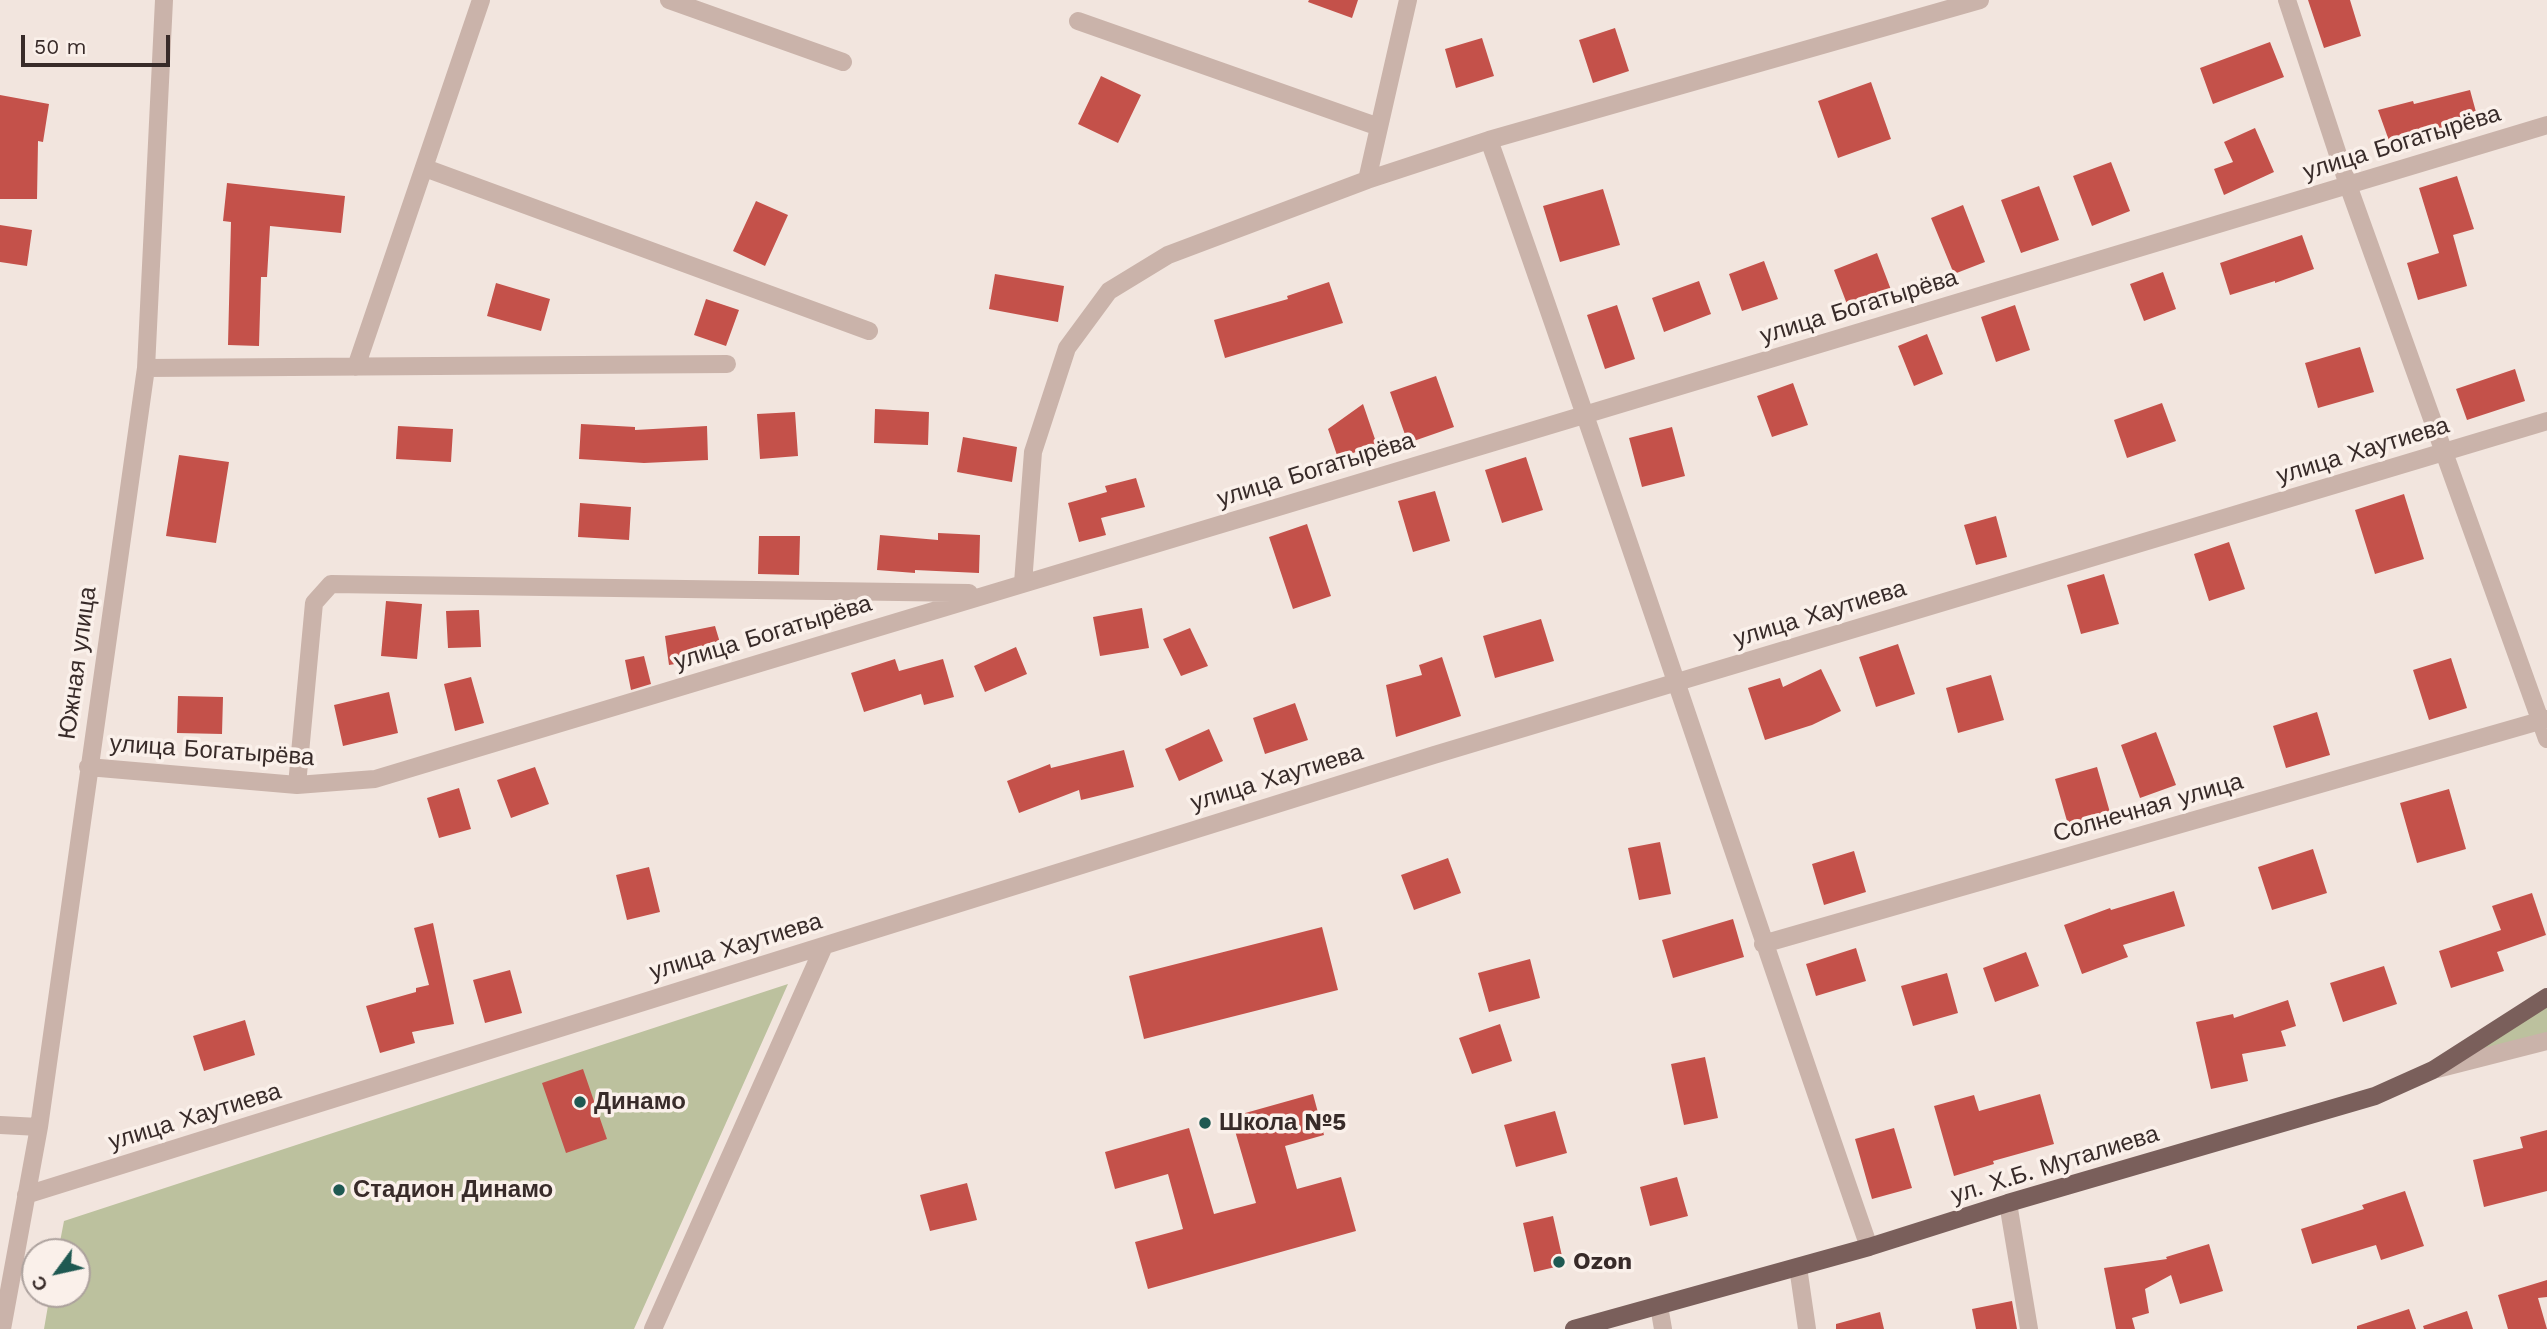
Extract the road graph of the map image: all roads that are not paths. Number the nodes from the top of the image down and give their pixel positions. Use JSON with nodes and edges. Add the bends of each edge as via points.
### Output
{"nodes":[{"id":1,"x":164,"y":0,"type":"edge"},
{"id":2,"x":481,"y":0,"type":"edge"},
{"id":3,"x":669,"y":0,"type":"edge"},
{"id":4,"x":1408,"y":0,"type":"edge"},
{"id":5,"x":1980,"y":0,"type":"edge"},
{"id":6,"x":2287,"y":0,"type":"edge"},
{"id":7,"x":1078,"y":21,"type":"dead end"},
{"id":8,"x":843,"y":62,"type":"dead end"},
{"id":9,"x":2547,"y":125,"type":"edge"},
{"id":10,"x":1379,"y":127,"type":"junction"},
{"id":11,"x":1489,"y":140,"type":"junction"},
{"id":12,"x":425,"y":167,"type":"junction"},
{"id":13,"x":1367,"y":180,"type":"junction"},
{"id":14,"x":2348,"y":185,"type":"junction"},
{"id":15,"x":869,"y":331,"type":"dead end"},
{"id":16,"x":727,"y":364,"type":"dead end"},
{"id":17,"x":356,"y":367,"type":"junction"},
{"id":18,"x":146,"y":368,"type":"junction"},
{"id":19,"x":1587,"y":414,"type":"junction"},
{"id":20,"x":2547,"y":421,"type":"edge"},
{"id":21,"x":2443,"y":453,"type":"junction"},
{"id":22,"x":1023,"y":583,"type":"junction"},
{"id":23,"x":986,"y":594,"type":"junction"},
{"id":24,"x":1676,"y":683,"type":"junction"},
{"id":25,"x":2544,"y":719,"type":"edge"},
{"id":26,"x":2547,"y":739,"type":"edge"},
{"id":27,"x":88,"y":767,"type":"junction"},
{"id":28,"x":297,"y":785,"type":"junction"},
{"id":29,"x":1763,"y":944,"type":"junction"},
{"id":30,"x":824,"y":946,"type":"junction"},
{"id":31,"x":2547,"y":997,"type":"edge"},
{"id":32,"x":2547,"y":1041,"type":"edge"},
{"id":33,"x":2433,"y":1070,"type":"junction"},
{"id":34,"x":0,"y":1125,"type":"edge"},
{"id":35,"x":39,"y":1127,"type":"junction"},
{"id":36,"x":26,"y":1195,"type":"junction"},
{"id":37,"x":2008,"y":1203,"type":"junction"},
{"id":38,"x":1869,"y":1247,"type":"junction"},
{"id":39,"x":1798,"y":1267,"type":"junction"},
{"id":40,"x":1659,"y":1306,"type":"junction"},
{"id":41,"x":2,"y":1329,"type":"edge"},
{"id":42,"x":653,"y":1329,"type":"edge"},
{"id":43,"x":1574,"y":1329,"type":"edge"},
{"id":44,"x":1663,"y":1329,"type":"edge"},
{"id":45,"x":1807,"y":1329,"type":"edge"},
{"id":46,"x":2029,"y":1329,"type":"edge"}],
"edges":[{"from":1,"to":18,"type":"street","name":"Южная улица"},
{"from":2,"to":12,"type":"street"},
{"from":3,"to":8,"type":"street"},
{"from":4,"to":10,"type":"street"},
{"from":5,"to":11,"type":"street"},
{"from":6,"to":14,"type":"street"},
{"from":7,"to":10,"type":"street"},
{"from":9,"to":14,"type":"street","name":"улица Богатырёва"},
{"from":10,"to":13,"type":"street"},
{"from":11,"to":13,"type":"street"},
{"from":11,"to":19,"type":"street"},
{"from":12,"to":15,"type":"street"},
{"from":12,"to":17,"type":"street"},
{"from":13,"to":22,"type":"street","via":[[1168,255],[1109,290],[1067,348],[1033,452]]},
{"from":14,"to":19,"type":"street","name":"улица Богатырёва"},
{"from":14,"to":21,"type":"street"},
{"from":16,"to":17,"type":"street"},
{"from":17,"to":18,"type":"street"},
{"from":18,"to":27,"type":"street","name":"Южная улица"},
{"from":19,"to":22,"type":"street","name":"улица Богатырёва"},
{"from":19,"to":24,"type":"street"},
{"from":20,"to":21,"type":"street","name":"улица Хаутиева"},
{"from":21,"to":24,"type":"street","name":"улица Хаутиева"},
{"from":21,"to":25,"type":"street"},
{"from":22,"to":23,"type":"street","name":"улица Богатырёва"},
{"from":23,"to":28,"type":"street","name":"улица Богатырёва","via":[[375,779]]},
{"from":23,"to":28,"type":"street","via":[[331,584],[313,603]]},
{"from":24,"to":29,"type":"street"},
{"from":24,"to":30,"type":"street","name":"улица Хаутиева"},
{"from":25,"to":26,"type":"street"},
{"from":25,"to":29,"type":"street","name":"Солнечная улица"},
{"from":27,"to":28,"type":"street","name":"улица Богатырёва"},
{"from":27,"to":35,"type":"street","name":"Южная улица"},
{"from":29,"to":38,"type":"street"},
{"from":30,"to":36,"type":"street","name":"улица Хаутиева"},
{"from":30,"to":42,"type":"street"},
{"from":31,"to":33,"type":"main road"},
{"from":32,"to":33,"type":"street","name":"ул. Х.Б. Муталиева"},
{"from":33,"to":37,"type":"main road","name":"ул. Х.Б. Муталиева","via":[[2375,1096]]},
{"from":34,"to":35,"type":"street"},
{"from":35,"to":36,"type":"street","name":"Южная улица"},
{"from":36,"to":41,"type":"street","name":"Южная улица"},
{"from":37,"to":38,"type":"main road","name":"ул. Х.Б. Муталиева"},
{"from":37,"to":46,"type":"street"},
{"from":38,"to":39,"type":"main road","name":"ул. Х.Б. Муталиева"},
{"from":39,"to":40,"type":"main road","name":"ул. Х.Б. Муталиева"},
{"from":39,"to":45,"type":"street"},
{"from":40,"to":43,"type":"main road","name":"ул. Х.Б. Муталиева"},
{"from":40,"to":44,"type":"street"}]}
